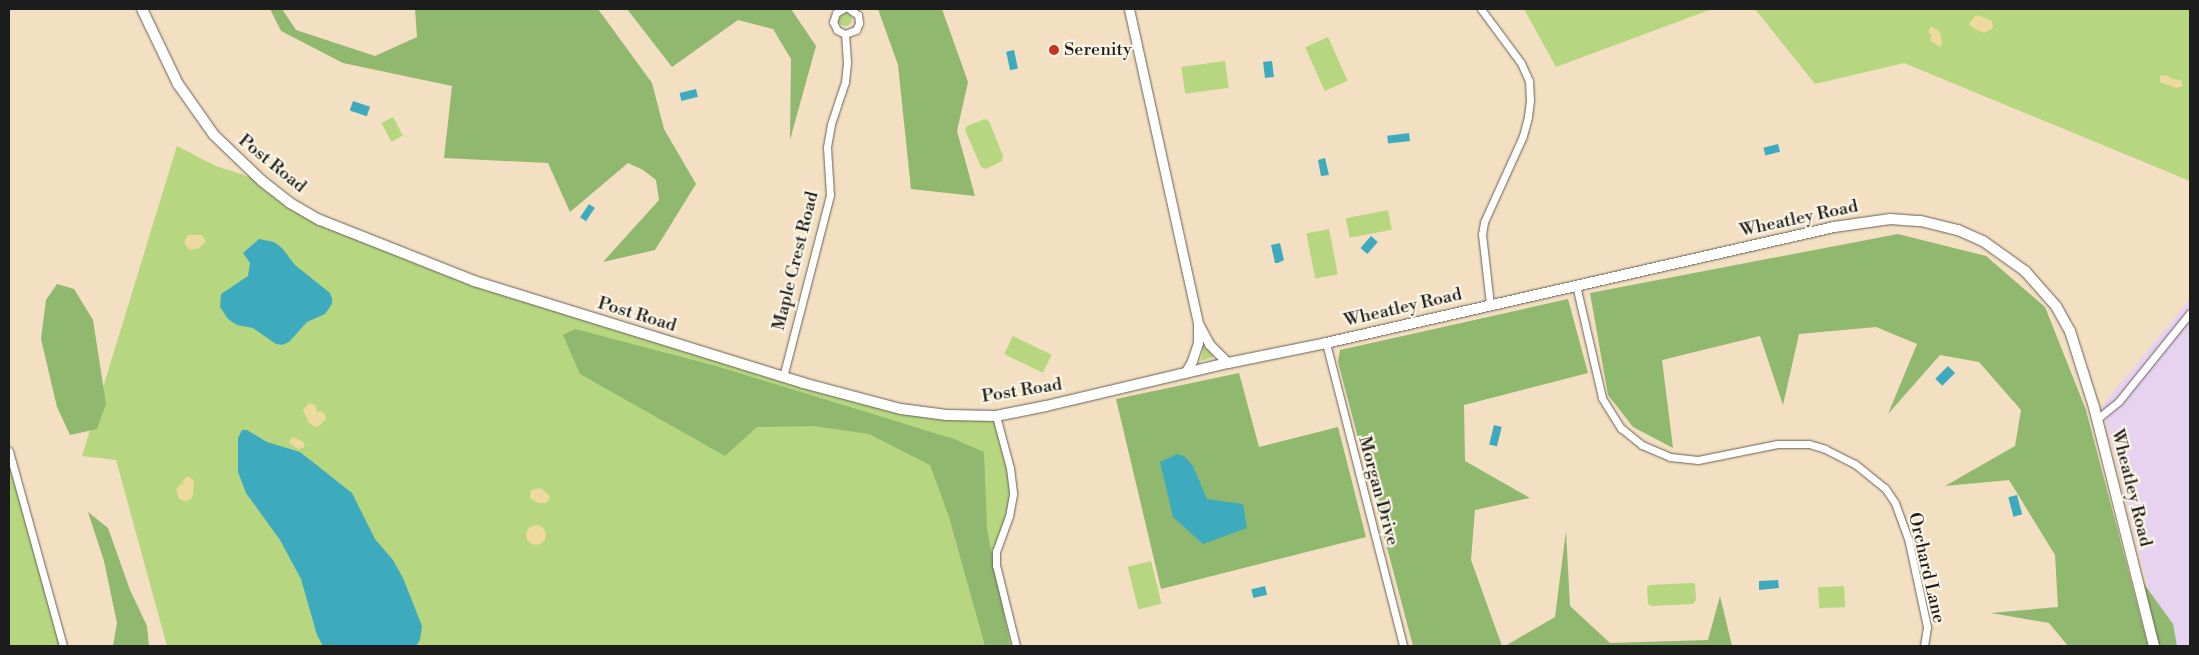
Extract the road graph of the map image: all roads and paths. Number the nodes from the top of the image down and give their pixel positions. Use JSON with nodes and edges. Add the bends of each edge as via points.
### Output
{"nodes":[{"id":1,"x":142,"y":9,"type":"edge"},
{"id":2,"x":843,"y":9,"type":"edge"},
{"id":3,"x":849,"y":9,"type":"edge"},
{"id":4,"x":1129,"y":9,"type":"edge"},
{"id":5,"x":1481,"y":9,"type":"edge"},
{"id":6,"x":844,"y":34,"type":"junction"},
{"id":7,"x":1576,"y":285,"type":"junction"},
{"id":8,"x":1490,"y":304,"type":"junction"},
{"id":9,"x":2190,"y":313,"type":"edge"},
{"id":10,"x":1198,"y":323,"type":"junction"},
{"id":11,"x":1326,"y":343,"type":"junction"},
{"id":12,"x":1228,"y":363,"type":"junction"},
{"id":13,"x":1184,"y":373,"type":"junction"},
{"id":14,"x":783,"y":377,"type":"junction"},
{"id":15,"x":996,"y":416,"type":"junction"},
{"id":16,"x":2097,"y":419,"type":"junction"},
{"id":17,"x":9,"y":452,"type":"edge"},
{"id":18,"x":63,"y":646,"type":"edge"},
{"id":19,"x":1016,"y":646,"type":"edge"},
{"id":20,"x":1403,"y":646,"type":"edge"},
{"id":21,"x":1924,"y":646,"type":"edge"},
{"id":22,"x":2154,"y":646,"type":"edge"}],
"edges":[{"from":1,"to":14,"type":"main road","name":"Post Road","via":[[178,84],[214,135],[290,203],[320,220],[474,281]]},
{"from":2,"to":6,"type":"street","name":"Maple Crest Road","via":[[833,22]]},
{"from":3,"to":6,"type":"street","via":[[858,15],[859,23],[856,30]]},
{"from":4,"to":10,"type":"street"},
{"from":5,"to":8,"type":"street","via":[[1521,63],[1529,81],[1530,100],[1523,136],[1483,228]]},
{"from":6,"to":14,"type":"street","name":"Maple Crest Road","via":[[848,62],[845,82],[827,147],[830,195]]},
{"from":7,"to":8,"type":"main road","name":"Wheatley Road"},
{"from":7,"to":16,"type":"main road","name":"Wheatley Road","via":[[1859,222],[1890,219],[1943,226],[1983,241],[2005,255],[2025,271],[2056,306],[2073,340]]},
{"from":7,"to":21,"type":"street","name":"Orchard Lane","via":[[1602,398],[1621,428],[1642,445],[1670,457],[1698,460],[1777,444],[1809,444],[1855,464],[1884,488],[1895,504],[1908,538],[1927,627]]},
{"from":8,"to":11,"type":"main road","name":"Wheatley Road"},
{"from":9,"to":16,"type":"street","via":[[2119,401]]},
{"from":10,"to":12,"type":"street","via":[[1209,344]]},
{"from":10,"to":13,"type":"street","via":[[1198,343]]},
{"from":11,"to":12,"type":"main road","name":"Wheatley Road"},
{"from":11,"to":20,"type":"street","name":"Morgan Drive"},
{"from":12,"to":13,"type":"main road","name":"Post Road"},
{"from":13,"to":15,"type":"main road","name":"Post Road"},
{"from":14,"to":15,"type":"main road","name":"Post Road","via":[[901,409],[947,416]]},
{"from":15,"to":19,"type":"street","via":[[1010,468],[1013,494],[1009,516],[996,550],[996,565]]},
{"from":16,"to":22,"type":"main road","name":"Wheatley Road"},
{"from":17,"to":18,"type":"street"}]}
